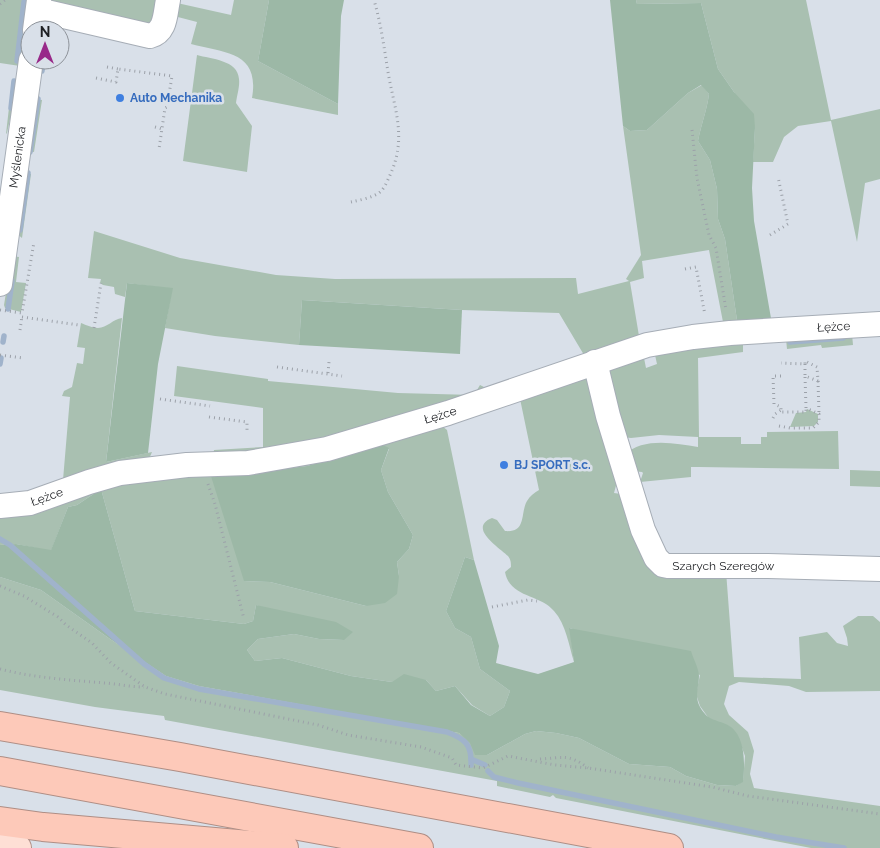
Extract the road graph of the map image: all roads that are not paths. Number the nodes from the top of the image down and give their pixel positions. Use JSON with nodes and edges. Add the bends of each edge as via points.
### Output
{"nodes":[{"id":1,"x":168,"y":0,"type":"edge"},
{"id":2,"x":37,"y":13,"type":"edge"},
{"id":3,"x":29,"y":70,"type":"edge"},
{"id":4,"x":4,"y":225,"type":"edge"},
{"id":5,"x":0,"y":284,"type":"edge"},
{"id":6,"x":880,"y":324,"type":"edge"},
{"id":7,"x":595,"y":362,"type":"junction"},
{"id":8,"x":0,"y":506,"type":"edge"},
{"id":9,"x":880,"y":569,"type":"edge"},
{"id":10,"x":0,"y":716,"type":"edge"},
{"id":11,"x":0,"y":726,"type":"edge"},
{"id":12,"x":78,"y":740,"type":"junction"},
{"id":13,"x":0,"y":771,"type":"edge"},
{"id":14,"x":0,"y":821,"type":"edge"},
{"id":15,"x":0,"y":843,"type":"edge"},
{"id":16,"x":17,"y":848,"type":"edge"},
{"id":17,"x":284,"y":848,"type":"edge"},
{"id":18,"x":420,"y":848,"type":"edge"},
{"id":19,"x":669,"y":848,"type":"edge"}],
"edges":[{"from":1,"to":2,"type":"street","via":[[161,30],[150,36]]},
{"from":3,"to":4,"type":"street","name":"Myślenicka"},
{"from":4,"to":5,"type":"street","name":"Myślenicka"},
{"from":6,"to":7,"type":"street","name":"Łężce","via":[[693,337]]},
{"from":7,"to":8,"type":"street","name":"Łężce","via":[[448,413],[327,449],[248,462],[152,468],[89,482],[30,503]]},
{"from":7,"to":9,"type":"street","name":"Szarych Szeregów","via":[[643,530],[658,562],[668,566]]},
{"from":10,"to":12,"type":"highway"},
{"from":11,"to":12,"type":"highway"},
{"from":12,"to":19,"type":"highway"},
{"from":13,"to":18,"type":"highway"},
{"from":14,"to":17,"type":"highway"},
{"from":15,"to":16,"type":"main road"}]}
